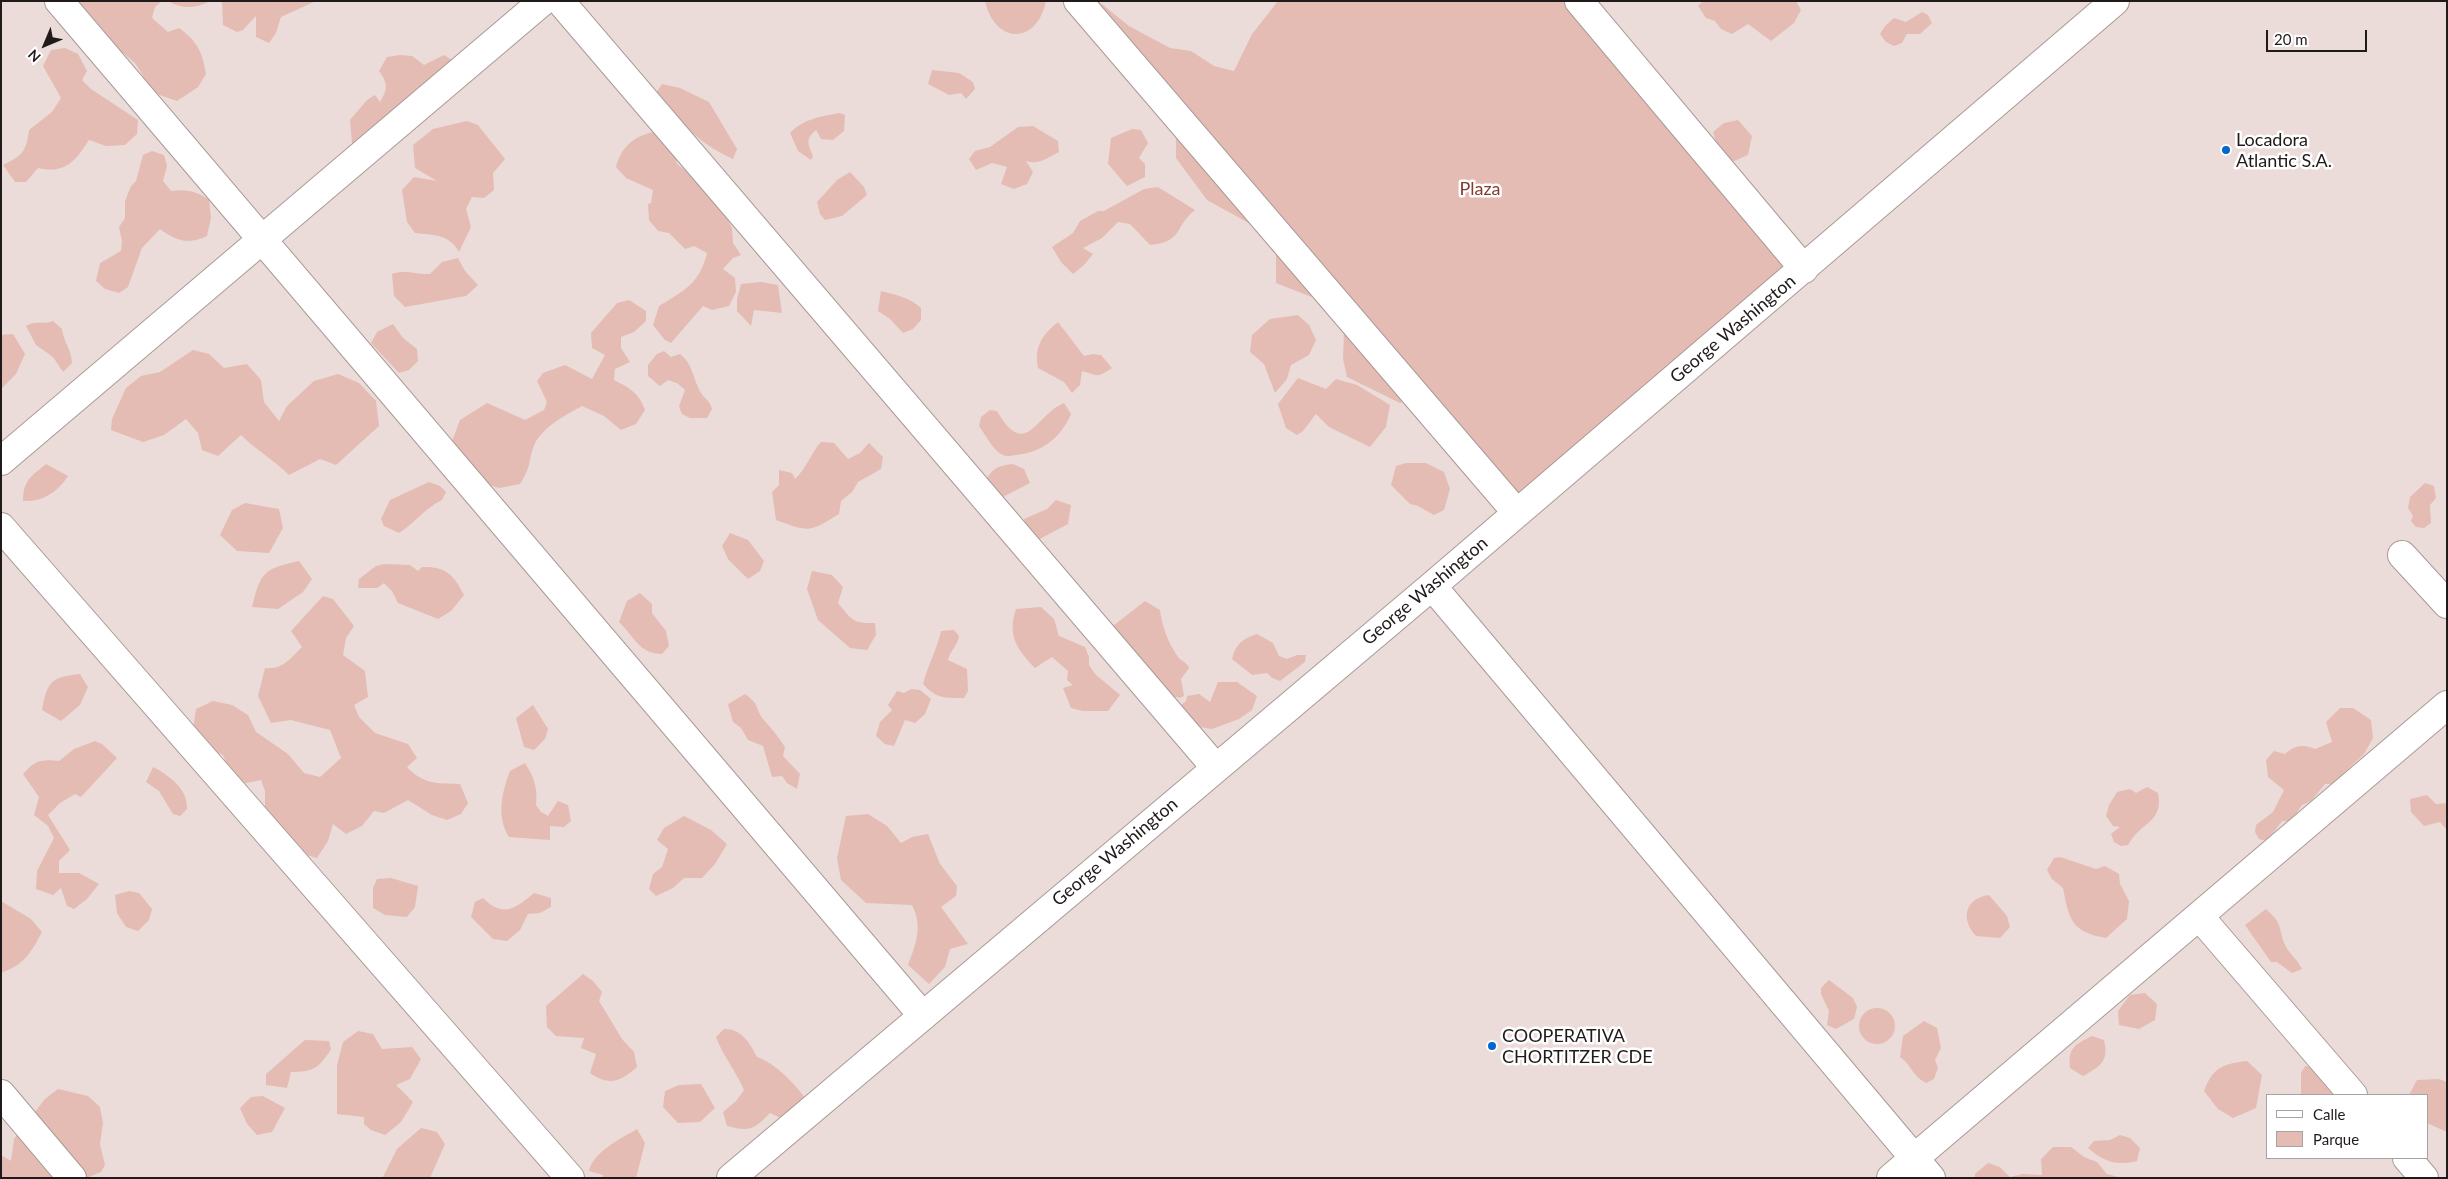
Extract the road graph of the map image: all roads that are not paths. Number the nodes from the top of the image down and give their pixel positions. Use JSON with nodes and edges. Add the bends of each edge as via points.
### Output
{"nodes":[{"id":1,"x":59,"y":1,"type":"edge"},
{"id":2,"x":543,"y":1,"type":"edge"},
{"id":3,"x":560,"y":1,"type":"edge"},
{"id":4,"x":1078,"y":1,"type":"edge"},
{"id":5,"x":1579,"y":1,"type":"edge"},
{"id":6,"x":2100,"y":6,"type":"edge"},
{"id":7,"x":263,"y":238,"type":"junction"},
{"id":8,"x":1804,"y":269,"type":"junction"},
{"id":9,"x":1,"y":461,"type":"edge"},
{"id":10,"x":1516,"y":513,"type":"junction"},
{"id":11,"x":1,"y":527,"type":"edge"},
{"id":12,"x":2402,"y":555,"type":"dead end"},
{"id":13,"x":1432,"y":586,"type":"junction"},
{"id":14,"x":2447,"y":604,"type":"edge"},
{"id":15,"x":2447,"y":705,"type":"edge"},
{"id":16,"x":1216,"y":768,"type":"junction"},
{"id":17,"x":2199,"y":916,"type":"junction"},
{"id":18,"x":923,"y":1016,"type":"junction"},
{"id":19,"x":1,"y":1094,"type":"edge"},
{"id":20,"x":2352,"y":1094,"type":"edge"},
{"id":21,"x":2408,"y":1159,"type":"edge"},
{"id":22,"x":1923,"y":1168,"type":"edge"},
{"id":23,"x":72,"y":1178,"type":"edge"},
{"id":24,"x":570,"y":1178,"type":"edge"},
{"id":25,"x":732,"y":1178,"type":"edge"},
{"id":26,"x":1891,"y":1178,"type":"edge"},
{"id":27,"x":2424,"y":1178,"type":"edge"}],
"edges":[{"from":1,"to":7,"type":"street"},
{"from":2,"to":7,"type":"street"},
{"from":3,"to":16,"type":"street"},
{"from":4,"to":10,"type":"street"},
{"from":5,"to":8,"type":"street"},
{"from":6,"to":8,"type":"street","name":"George Washington"},
{"from":7,"to":9,"type":"street"},
{"from":7,"to":18,"type":"street"},
{"from":8,"to":10,"type":"street","name":"George Washington"},
{"from":10,"to":13,"type":"street","name":"George Washington"},
{"from":11,"to":24,"type":"street"},
{"from":12,"to":14,"type":"street"},
{"from":13,"to":16,"type":"street","name":"George Washington"},
{"from":13,"to":22,"type":"street"},
{"from":15,"to":17,"type":"street"},
{"from":16,"to":18,"type":"street","name":"George Washington"},
{"from":17,"to":20,"type":"street"},
{"from":17,"to":22,"type":"street"},
{"from":18,"to":25,"type":"street","name":"George Washington"},
{"from":19,"to":23,"type":"street"},
{"from":21,"to":27,"type":"street"},
{"from":22,"to":26,"type":"street"}]}
